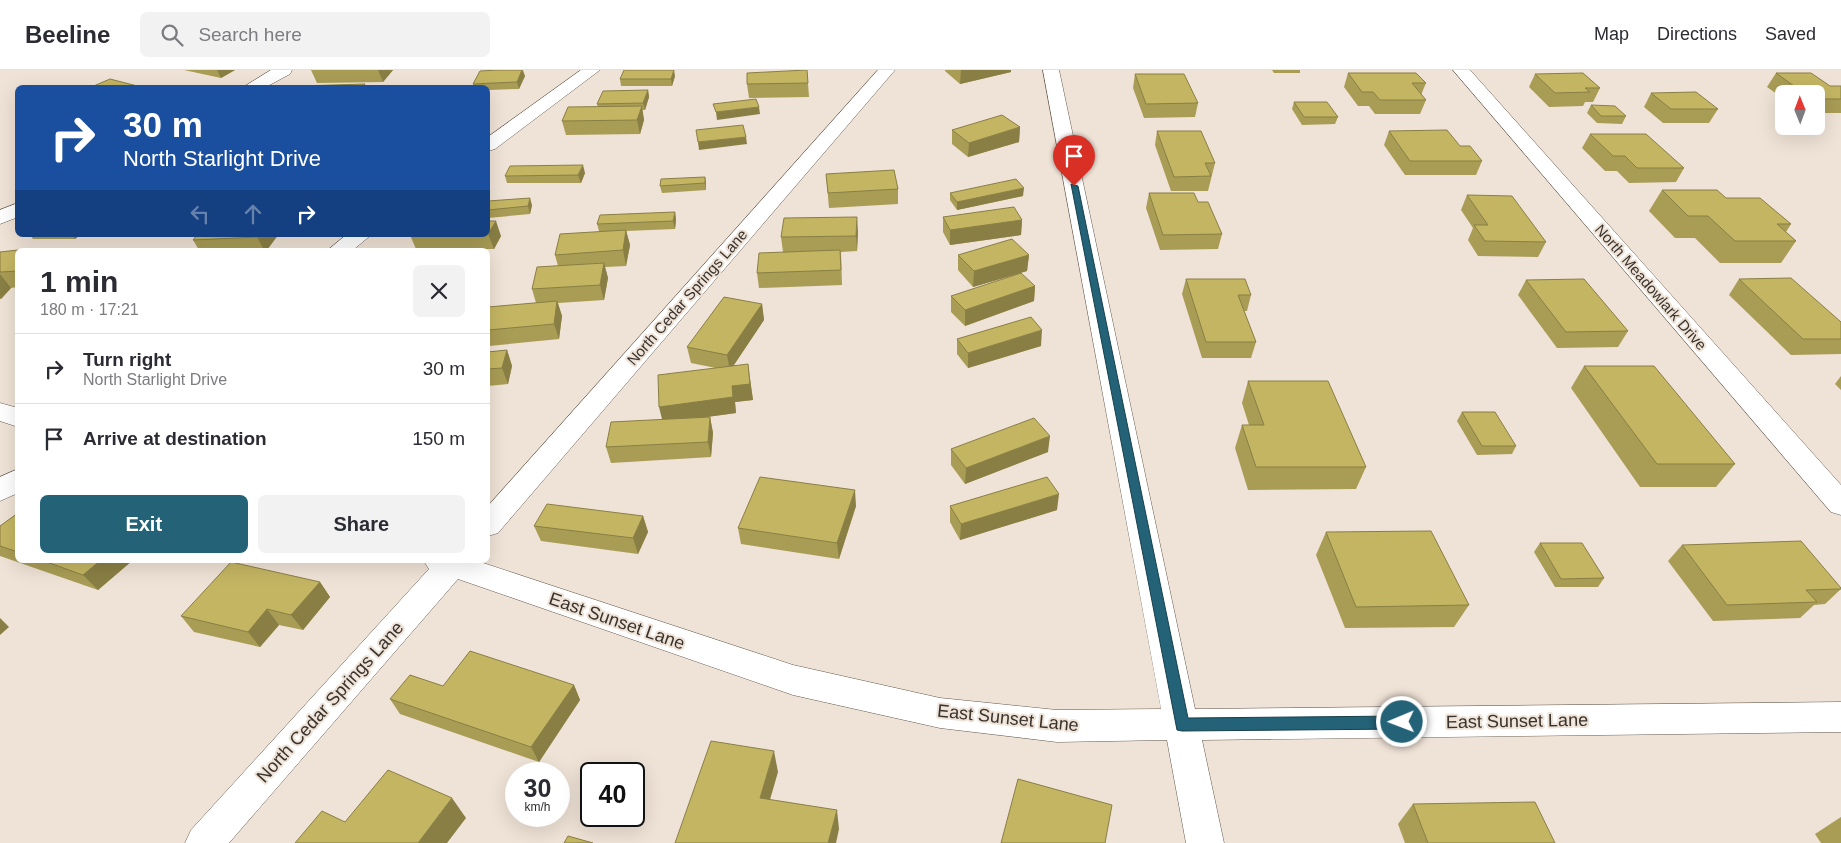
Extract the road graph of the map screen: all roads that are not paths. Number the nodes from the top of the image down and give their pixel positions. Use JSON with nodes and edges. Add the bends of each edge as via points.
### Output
{"nodes":[{"id":1,"x":284,"y":70,"type":"edge"},
{"id":2,"x":592,"y":70,"type":"edge"},
{"id":3,"x":887,"y":70,"type":"edge"},
{"id":4,"x":1051,"y":70,"type":"edge"},
{"id":5,"x":1461,"y":70,"type":"edge"},
{"id":6,"x":256,"y":85,"type":"edge"},
{"id":7,"x":490,"y":144,"type":"edge"},
{"id":8,"x":15,"y":210,"type":"edge"},
{"id":9,"x":0,"y":218,"type":"edge"},
{"id":10,"x":357,"y":237,"type":"edge"},
{"id":11,"x":342,"y":248,"type":"edge"},
{"id":12,"x":0,"y":412,"type":"edge"},
{"id":13,"x":15,"y":417,"type":"edge"},
{"id":14,"x":15,"y":481,"type":"edge"},
{"id":15,"x":0,"y":491,"type":"edge"},
{"id":16,"x":1841,"y":504,"type":"edge"},
{"id":17,"x":490,"y":523,"type":"edge"},
{"id":18,"x":448,"y":563,"type":"edge"},
{"id":19,"x":452,"y":563,"type":"edge"},
{"id":20,"x":1841,"y":717,"type":"edge"},
{"id":21,"x":1182,"y":725,"type":"junction"},
{"id":22,"x":204,"y":843,"type":"edge"},
{"id":23,"x":1205,"y":843,"type":"edge"}],
"edges":[{"from":1,"to":6,"type":"street"},
{"from":2,"to":7,"type":"street"},
{"from":3,"to":17,"type":"street","name":"North Cedar Springs Lane"},
{"from":4,"to":21,"type":"street"},
{"from":5,"to":16,"type":"street","name":"North Meadowlark Drive"},
{"from":8,"to":9,"type":"street"},
{"from":10,"to":11,"type":"street"},
{"from":12,"to":13,"type":"street"},
{"from":14,"to":15,"type":"street"},
{"from":18,"to":22,"type":"street","name":"North Cedar Springs Lane"},
{"from":19,"to":21,"type":"street","name":"East Sunset Lane","via":[[793,680],[940,713],[1057,726]]},
{"from":20,"to":21,"type":"street","name":"East Sunset Lane"},
{"from":21,"to":23,"type":"street"}]}
